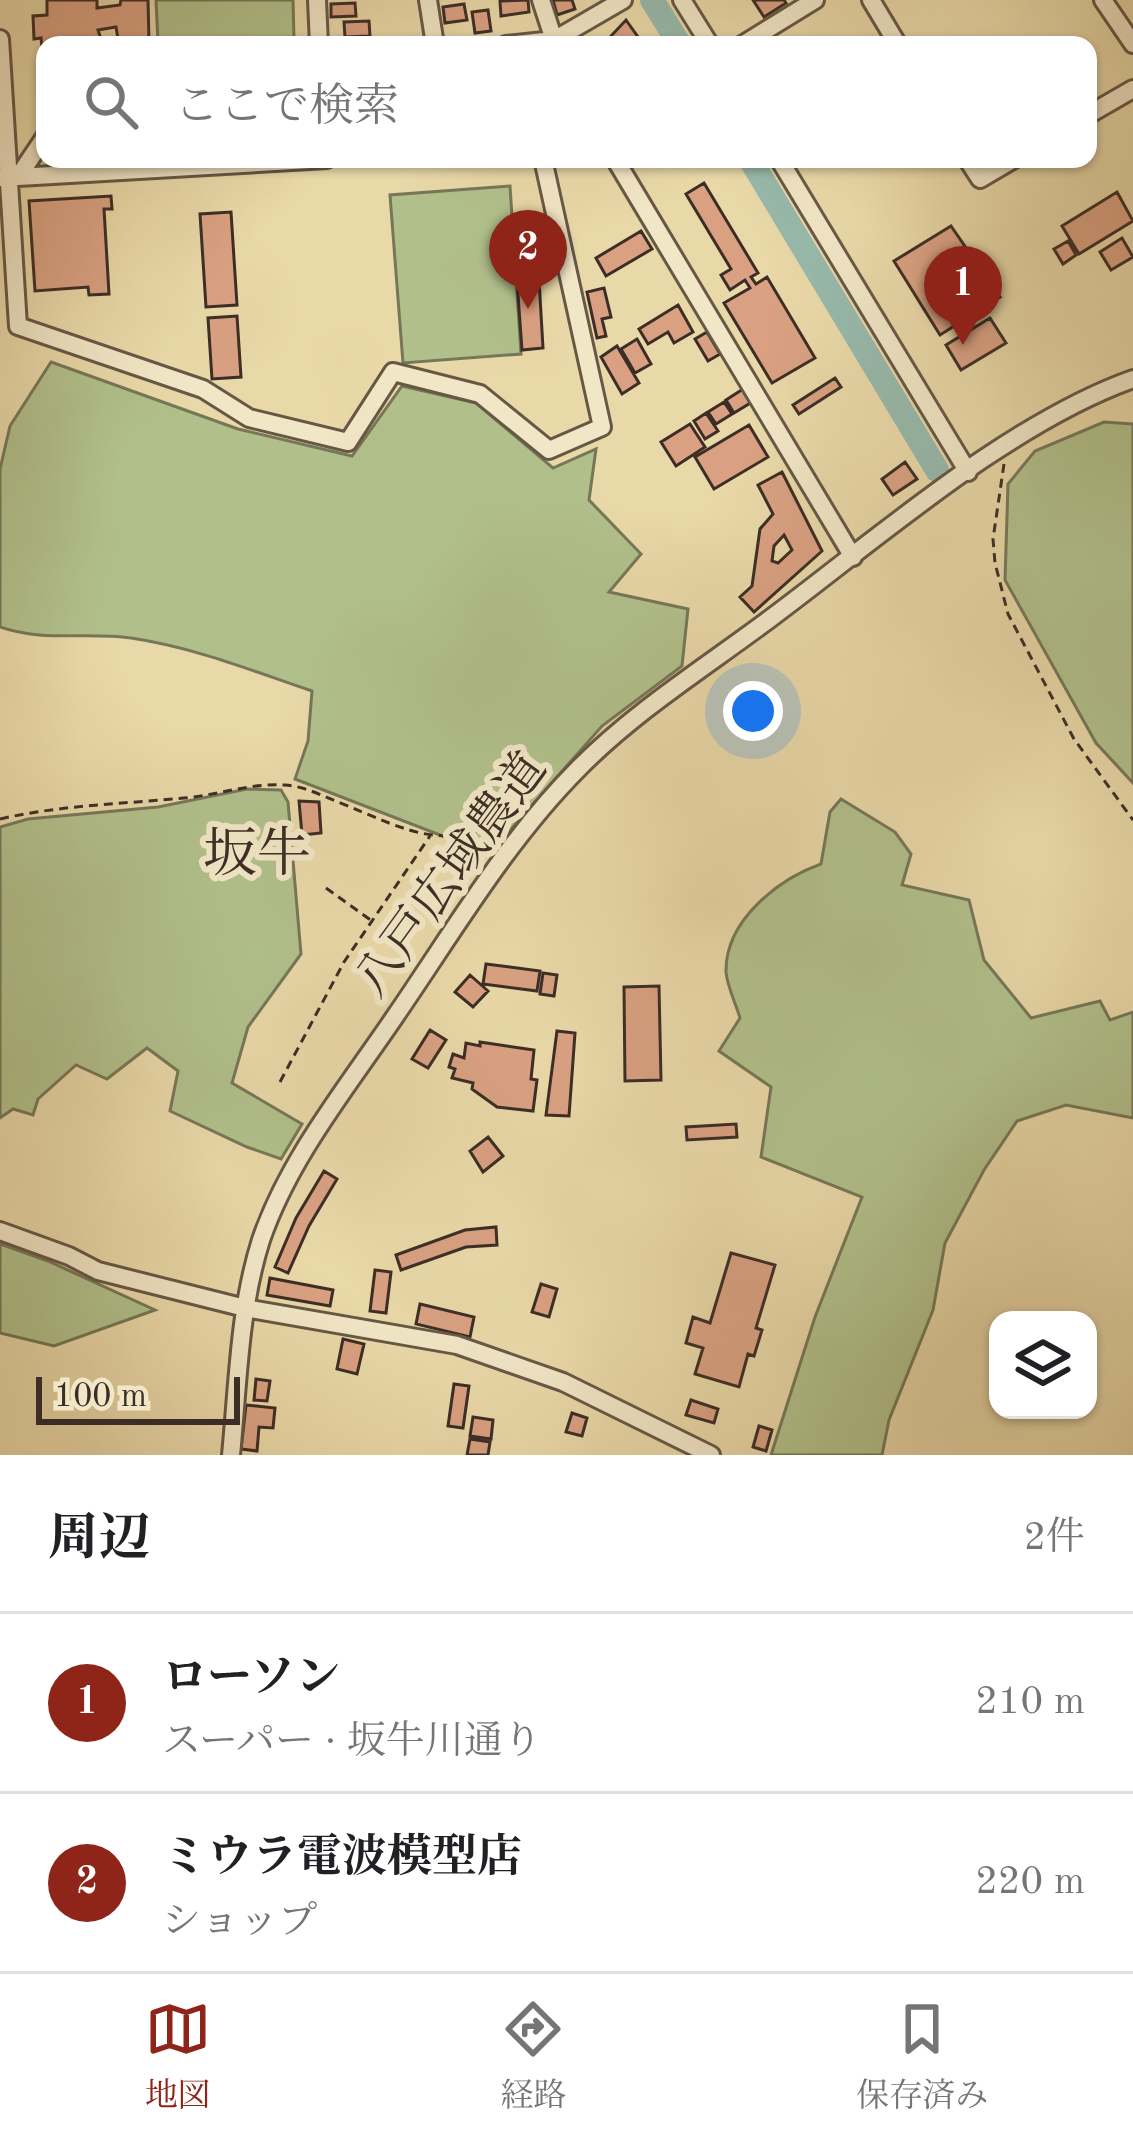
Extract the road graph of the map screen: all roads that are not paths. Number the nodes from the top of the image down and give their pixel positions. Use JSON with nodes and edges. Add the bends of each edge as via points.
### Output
{"nodes":[{"id":1,"x":317,"y":0,"type":"edge"},
{"id":2,"x":428,"y":0,"type":"edge"},
{"id":3,"x":541,"y":0,"type":"edge"},
{"id":4,"x":623,"y":0,"type":"edge"},
{"id":5,"x":682,"y":0,"type":"edge"},
{"id":6,"x":871,"y":0,"type":"edge"},
{"id":7,"x":1103,"y":0,"type":"edge"},
{"id":8,"x":804,"y":3,"type":"edge"},
{"id":9,"x":319,"y":36,"type":"edge"},
{"id":10,"x":434,"y":36,"type":"edge"},
{"id":11,"x":553,"y":36,"type":"edge"},
{"id":12,"x":561,"y":36,"type":"edge"},
{"id":13,"x":704,"y":36,"type":"edge"},
{"id":14,"x":755,"y":36,"type":"edge"},
{"id":15,"x":893,"y":36,"type":"edge"},
{"id":16,"x":0,"y":39,"type":"edge"},
{"id":17,"x":1133,"y":44,"type":"edge"},
{"id":18,"x":2,"y":87,"type":"edge"},
{"id":19,"x":1133,"y":89,"type":"edge"},
{"id":20,"x":1097,"y":110,"type":"edge"},
{"id":21,"x":36,"y":147,"type":"edge"},
{"id":22,"x":82,"y":168,"type":"edge"},
{"id":23,"x":545,"y":168,"type":"edge"},
{"id":24,"x":620,"y":168,"type":"edge"},
{"id":25,"x":784,"y":168,"type":"edge"},
{"id":26,"x":973,"y":168,"type":"edge"},
{"id":27,"x":999,"y":168,"type":"edge"},
{"id":28,"x":9,"y":178,"type":"edge"},
{"id":29,"x":1133,"y":380,"type":"edge"},
{"id":30,"x":968,"y":472,"type":"junction"},
{"id":31,"x":853,"y":557,"type":"junction"},
{"id":32,"x":0,"y":1231,"type":"edge"},
{"id":33,"x":245,"y":1308,"type":"junction"},
{"id":34,"x":231,"y":1455,"type":"edge"},
{"id":35,"x":711,"y":1455,"type":"edge"}],
"edges":[{"from":1,"to":9,"type":"street"},
{"from":2,"to":10,"type":"street"},
{"from":3,"to":11,"type":"street"},
{"from":4,"to":12,"type":"street"},
{"from":5,"to":13,"type":"street"},
{"from":6,"to":15,"type":"street"},
{"from":7,"to":17,"type":"street"},
{"from":8,"to":14,"type":"street"},
{"from":16,"to":18,"type":"street"},
{"from":18,"to":28,"type":"street"},
{"from":19,"to":20,"type":"street"},
{"from":21,"to":28,"type":"street"},
{"from":22,"to":28,"type":"street"},
{"from":23,"to":28,"type":"street","via":[[602,427],[549,450],[480,394],[393,372],[349,442],[249,418],[203,388],[18,326]]},
{"from":24,"to":31,"type":"street"},
{"from":25,"to":30,"type":"street"},
{"from":26,"to":27,"type":"street","via":[[980,179]]},
{"from":29,"to":30,"type":"street","name":"八戸広域農道","via":[[1055,415]]},
{"from":30,"to":31,"type":"street","name":"八戸広域農道"},
{"from":31,"to":33,"type":"street","name":"八戸広域農道","via":[[579,767],[503,859],[303,1152],[262,1240]]},
{"from":32,"to":33,"type":"street","via":[[98,1271]]},
{"from":33,"to":34,"type":"street","name":"八戸広域農道"},
{"from":33,"to":35,"type":"street","via":[[458,1345],[563,1382]]}]}
